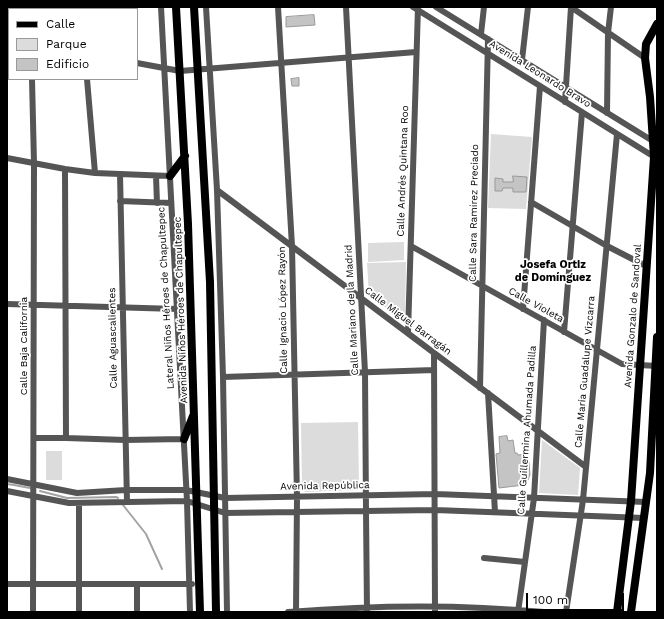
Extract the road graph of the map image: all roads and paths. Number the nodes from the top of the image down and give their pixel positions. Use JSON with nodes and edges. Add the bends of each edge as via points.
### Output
{"nodes":[{"id":1,"x":161,"y":7,"type":"edge"},
{"id":2,"x":176,"y":7,"type":"edge"},
{"id":3,"x":194,"y":7,"type":"edge"},
{"id":4,"x":206,"y":7,"type":"edge"},
{"id":5,"x":278,"y":7,"type":"edge"},
{"id":6,"x":346,"y":7,"type":"edge"},
{"id":7,"x":436,"y":7,"type":"edge"},
{"id":8,"x":484,"y":7,"type":"edge"},
{"id":9,"x":528,"y":7,"type":"edge"},
{"id":10,"x":571,"y":7,"type":"edge"},
{"id":11,"x":610,"y":7,"type":"edge"},
{"id":12,"x":416,"y":8,"type":"edge"},
{"id":13,"x":657,"y":24,"type":"edge"},
{"id":14,"x":608,"y":33,"type":"junction"},
{"id":15,"x":481,"y":34,"type":"junction"},
{"id":16,"x":488,"y":39,"type":"junction"},
{"id":17,"x":416,"y":52,"type":"junction"},
{"id":18,"x":488,"y":54,"type":"junction"},
{"id":19,"x":349,"y":58,"type":"junction"},
{"id":20,"x":644,"y":58,"type":"junction"},
{"id":21,"x":522,"y":60,"type":"junction"},
{"id":22,"x":138,"y":63,"type":"edge"},
{"id":23,"x":282,"y":64,"type":"junction"},
{"id":24,"x":164,"y":69,"type":"junction"},
{"id":25,"x":198,"y":70,"type":"junction"},
{"id":26,"x":209,"y":70,"type":"junction"},
{"id":27,"x":180,"y":72,"type":"junction"},
{"id":28,"x":32,"y":80,"type":"edge"},
{"id":29,"x":87,"y":80,"type":"edge"},
{"id":30,"x":540,"y":86,"type":"junction"},
{"id":31,"x":566,"y":87,"type":"junction"},
{"id":32,"x":565,"y":102,"type":"junction"},
{"id":33,"x":582,"y":112,"type":"junction"},
{"id":34,"x":607,"y":113,"type":"junction"},
{"id":35,"x":617,"y":134,"type":"junction"},
{"id":36,"x":654,"y":142,"type":"edge"},
{"id":37,"x":185,"y":156,"type":"junction"},
{"id":38,"x":7,"y":158,"type":"edge"},
{"id":39,"x":655,"y":158,"type":"edge"},
{"id":40,"x":34,"y":163,"type":"junction"},
{"id":41,"x":65,"y":169,"type":"junction"},
{"id":42,"x":95,"y":173,"type":"junction"},
{"id":43,"x":120,"y":174,"type":"junction"},
{"id":44,"x":156,"y":176,"type":"junction"},
{"id":45,"x":170,"y":176,"type":"junction"},
{"id":46,"x":217,"y":190,"type":"junction"},
{"id":47,"x":120,"y":201,"type":"junction"},
{"id":48,"x":530,"y":202,"type":"junction"},
{"id":49,"x":157,"y":203,"type":"junction"},
{"id":50,"x":171,"y":203,"type":"junction"},
{"id":51,"x":572,"y":225,"type":"junction"},
{"id":52,"x":292,"y":246,"type":"junction"},
{"id":53,"x":411,"y":246,"type":"junction"},
{"id":54,"x":607,"y":246,"type":"junction"},
{"id":55,"x":646,"y":266,"type":"junction"},
{"id":56,"x":482,"y":286,"type":"junction"},
{"id":57,"x":361,"y":298,"type":"junction"},
{"id":58,"x":7,"y":304,"type":"edge"},
{"id":59,"x":34,"y":305,"type":"junction"},
{"id":60,"x":65,"y":306,"type":"junction"},
{"id":61,"x":122,"y":307,"type":"junction"},
{"id":62,"x":177,"y":309,"type":"junction"},
{"id":63,"x":523,"y":309,"type":"junction"},
{"id":64,"x":544,"y":320,"type":"junction"},
{"id":65,"x":564,"y":332,"type":"junction"},
{"id":66,"x":408,"y":333,"type":"junction"},
{"id":67,"x":657,"y":337,"type":"edge"},
{"id":68,"x":598,"y":351,"type":"junction"},
{"id":69,"x":434,"y":353,"type":"junction"},
{"id":70,"x":640,"y":365,"type":"junction"},
{"id":71,"x":656,"y":366,"type":"edge"},
{"id":72,"x":434,"y":370,"type":"junction"},
{"id":73,"x":365,"y":372,"type":"junction"},
{"id":74,"x":295,"y":375,"type":"junction"},
{"id":75,"x":223,"y":377,"type":"junction"},
{"id":76,"x":480,"y":388,"type":"junction"},
{"id":77,"x":488,"y":393,"type":"junction"},
{"id":78,"x":194,"y":413,"type":"junction"},
{"id":79,"x":537,"y":431,"type":"junction"},
{"id":80,"x":34,"y":438,"type":"junction"},
{"id":81,"x":66,"y":438,"type":"junction"},
{"id":82,"x":184,"y":439,"type":"junction"},
{"id":83,"x":125,"y":440,"type":"junction"},
{"id":84,"x":586,"y":467,"type":"junction"},
{"id":85,"x":653,"y":473,"type":"edge"},
{"id":86,"x":7,"y":479,"type":"edge"},
{"id":87,"x":34,"y":484,"type":"junction"},
{"id":88,"x":126,"y":490,"type":"junction"},
{"id":89,"x":186,"y":490,"type":"junction"},
{"id":90,"x":7,"y":491,"type":"edge"},
{"id":91,"x":197,"y":492,"type":"junction"},
{"id":92,"x":435,"y":494,"type":"junction"},
{"id":93,"x":366,"y":495,"type":"junction"},
{"id":94,"x":33,"y":496,"type":"junction"},
{"id":95,"x":214,"y":496,"type":"junction"},
{"id":96,"x":494,"y":496,"type":"junction"},
{"id":97,"x":297,"y":497,"type":"junction"},
{"id":98,"x":225,"y":498,"type":"junction"},
{"id":99,"x":534,"y":498,"type":"junction"},
{"id":100,"x":583,"y":500,"type":"junction"},
{"id":101,"x":187,"y":501,"type":"junction"},
{"id":102,"x":631,"y":501,"type":"junction"},
{"id":103,"x":127,"y":502,"type":"junction"},
{"id":104,"x":646,"y":502,"type":"junction"},
{"id":105,"x":78,"y":503,"type":"junction"},
{"id":106,"x":197,"y":504,"type":"junction"},
{"id":107,"x":214,"y":509,"type":"junction"},
{"id":108,"x":435,"y":510,"type":"junction"},
{"id":109,"x":366,"y":511,"type":"junction"},
{"id":110,"x":297,"y":512,"type":"junction"},
{"id":111,"x":495,"y":512,"type":"junction"},
{"id":112,"x":225,"y":513,"type":"junction"},
{"id":113,"x":532,"y":514,"type":"junction"},
{"id":114,"x":581,"y":515,"type":"junction"},
{"id":115,"x":629,"y":517,"type":"junction"},
{"id":116,"x":644,"y":518,"type":"junction"},
{"id":117,"x":484,"y":558,"type":"dead end"},
{"id":118,"x":525,"y":562,"type":"junction"},
{"id":119,"x":7,"y":584,"type":"edge"},
{"id":120,"x":33,"y":584,"type":"junction"},
{"id":121,"x":78,"y":584,"type":"junction"},
{"id":122,"x":137,"y":584,"type":"junction"},
{"id":123,"x":190,"y":584,"type":"junction"},
{"id":124,"x":200,"y":584,"type":"junction"},
{"id":125,"x":435,"y":609,"type":"edge"},
{"id":126,"x":367,"y":610,"type":"edge"},
{"id":127,"x":518,"y":611,"type":"edge"},
{"id":128,"x":33,"y":612,"type":"edge"},
{"id":129,"x":78,"y":612,"type":"edge"},
{"id":130,"x":137,"y":612,"type":"edge"},
{"id":131,"x":190,"y":612,"type":"edge"},
{"id":132,"x":200,"y":612,"type":"edge"},
{"id":133,"x":216,"y":612,"type":"edge"},
{"id":134,"x":227,"y":612,"type":"edge"},
{"id":135,"x":288,"y":612,"type":"edge"},
{"id":136,"x":296,"y":612,"type":"edge"},
{"id":137,"x":544,"y":612,"type":"edge"},
{"id":138,"x":566,"y":612,"type":"edge"},
{"id":139,"x":617,"y":612,"type":"edge"},
{"id":140,"x":632,"y":612,"type":"edge"}],
"edges":[{"from":1,"to":24,"type":"street","name":"Lateral Niños Héroes de Chapultepec"},
{"from":2,"to":27,"type":"main road","name":"Avenida Niños Héroes de Chapultepec"},
{"from":3,"to":25,"type":"main road"},
{"from":4,"to":26,"type":"street"},
{"from":5,"to":23,"type":"street","name":"Calle Ignacio López Rayón"},
{"from":6,"to":19,"type":"street","name":"Calle Mariano de la Madrid"},
{"from":7,"to":15,"type":"street","name":"Avenida Leonardo Bravo"},
{"from":8,"to":15,"type":"street"},
{"from":9,"to":21,"type":"street"},
{"from":10,"to":14,"type":"street"},
{"from":10,"to":31,"type":"street"},
{"from":11,"to":14,"type":"street"},
{"from":12,"to":17,"type":"street","name":"Calle Andrés Quintana Roo"},
{"from":12,"to":18,"type":"street","name":"Avenida Leonardo Bravo"},
{"from":13,"to":20,"type":"main road","name":"Avenida Gonzalo de Sandoval","via":[[646,44]]},
{"from":14,"to":20,"type":"street"},
{"from":14,"to":34,"type":"street"},
{"from":15,"to":16,"type":"street","name":"Avenida Leonardo Bravo"},
{"from":16,"to":18,"type":"street","name":"Calle Sara Ramírez Preciado"},
{"from":16,"to":21,"type":"street","name":"Avenida Leonardo Bravo"},
{"from":17,"to":19,"type":"street"},
{"from":17,"to":53,"type":"street","name":"Calle Andrés Quintana Roo"},
{"from":18,"to":30,"type":"street","name":"Avenida Leonardo Bravo"},
{"from":18,"to":56,"type":"street","name":"Calle Sara Ramírez Preciado"},
{"from":19,"to":23,"type":"street"},
{"from":19,"to":57,"type":"street","name":"Calle Mariano de la Madrid"},
{"from":20,"to":36,"type":"main road","name":"Avenida Gonzalo de Sandoval"},
{"from":21,"to":31,"type":"street","name":"Avenida Leonardo Bravo"},
{"from":22,"to":24,"type":"street"},
{"from":23,"to":26,"type":"street"},
{"from":23,"to":52,"type":"street","name":"Calle Ignacio López Rayón"},
{"from":24,"to":27,"type":"street"},
{"from":24,"to":45,"type":"street","name":"Lateral Niños Héroes de Chapultepec"},
{"from":25,"to":26,"type":"street"},
{"from":25,"to":27,"type":"street"},
{"from":25,"to":95,"type":"main road","via":[[210,282]]},
{"from":26,"to":46,"type":"street"},
{"from":27,"to":37,"type":"main road","name":"Avenida Niños Héroes de Chapultepec"},
{"from":28,"to":40,"type":"street","name":"Calle Baja California"},
{"from":29,"to":42,"type":"street"},
{"from":30,"to":32,"type":"street","name":"Avenida Leonardo Bravo"},
{"from":30,"to":48,"type":"street"},
{"from":31,"to":32,"type":"street"},
{"from":31,"to":34,"type":"street","name":"Avenida Leonardo Bravo"},
{"from":32,"to":33,"type":"street","name":"Avenida Leonardo Bravo"},
{"from":33,"to":35,"type":"street","name":"Avenida Leonardo Bravo"},
{"from":33,"to":51,"type":"street"},
{"from":34,"to":36,"type":"street","name":"Avenida Leonardo Bravo"},
{"from":35,"to":39,"type":"street","name":"Avenida Leonardo Bravo"},
{"from":35,"to":54,"type":"street","name":"Calle María Guadalupe Vizcarra"},
{"from":36,"to":39,"type":"main road","name":"Avenida Gonzalo de Sandoval"},
{"from":37,"to":45,"type":"main road"},
{"from":37,"to":78,"type":"main road","name":"Avenida Niños Héroes de Chapultepec"},
{"from":38,"to":40,"type":"street"},
{"from":39,"to":55,"type":"main road","name":"Avenida Gonzalo de Sandoval"},
{"from":40,"to":41,"type":"street"},
{"from":40,"to":59,"type":"street","name":"Calle Baja California"},
{"from":41,"to":42,"type":"street"},
{"from":41,"to":60,"type":"street"},
{"from":42,"to":43,"type":"street"},
{"from":43,"to":44,"type":"street"},
{"from":43,"to":47,"type":"street","name":"Calle Aguascalientes"},
{"from":44,"to":45,"type":"street"},
{"from":44,"to":49,"type":"street"},
{"from":45,"to":50,"type":"street","name":"Lateral Niños Héroes de Chapultepec"},
{"from":46,"to":52,"type":"street","name":"Calle Miguel Barragán"},
{"from":46,"to":75,"type":"street"},
{"from":47,"to":49,"type":"street"},
{"from":47,"to":61,"type":"street","name":"Calle Aguascalientes"},
{"from":48,"to":51,"type":"street"},
{"from":48,"to":63,"type":"street"},
{"from":49,"to":50,"type":"street"},
{"from":50,"to":62,"type":"street","name":"Lateral Niños Héroes de Chapultepec"},
{"from":51,"to":54,"type":"street"},
{"from":51,"to":65,"type":"street"},
{"from":52,"to":57,"type":"street","name":"Calle Miguel Barragán"},
{"from":52,"to":74,"type":"street","name":"Calle Ignacio López Rayón"},
{"from":53,"to":56,"type":"street","name":"Calle Violeta"},
{"from":53,"to":66,"type":"street","name":"Calle Andrés Quintana Roo"},
{"from":54,"to":55,"type":"street"},
{"from":54,"to":68,"type":"street","name":"Calle María Guadalupe Vizcarra"},
{"from":55,"to":70,"type":"main road","name":"Avenida Gonzalo de Sandoval"},
{"from":56,"to":63,"type":"street","name":"Calle Violeta"},
{"from":56,"to":76,"type":"street","name":"Calle Sara Ramírez Preciado"},
{"from":57,"to":66,"type":"street","name":"Calle Miguel Barragán"},
{"from":57,"to":73,"type":"street","name":"Calle Mariano de la Madrid"},
{"from":58,"to":59,"type":"street"},
{"from":59,"to":60,"type":"street"},
{"from":59,"to":80,"type":"street","name":"Calle Baja California"},
{"from":60,"to":61,"type":"street"},
{"from":60,"to":81,"type":"street"},
{"from":61,"to":62,"type":"street"},
{"from":61,"to":83,"type":"street","name":"Calle Aguascalientes"},
{"from":62,"to":82,"type":"street","name":"Lateral Niños Héroes de Chapultepec"},
{"from":63,"to":64,"type":"street","name":"Calle Violeta"},
{"from":64,"to":65,"type":"street","name":"Calle Violeta"},
{"from":64,"to":79,"type":"street","name":"Calle Guillermina Ahumada Padilla"},
{"from":65,"to":68,"type":"street","name":"Calle Violeta"},
{"from":66,"to":69,"type":"street","name":"Calle Miguel Barragán"},
{"from":67,"to":71,"type":"main road"},
{"from":68,"to":70,"type":"street","name":"Calle Violeta","via":[[622,364]]},
{"from":68,"to":84,"type":"street","name":"Calle María Guadalupe Vizcarra"},
{"from":69,"to":72,"type":"street"},
{"from":69,"to":76,"type":"street","name":"Calle Miguel Barragán"},
{"from":70,"to":71,"type":"street","name":"Calle Violeta"},
{"from":70,"to":102,"type":"main road","name":"Avenida Gonzalo de Sandoval"},
{"from":71,"to":85,"type":"main road"},
{"from":72,"to":73,"type":"street"},
{"from":72,"to":92,"type":"street"},
{"from":73,"to":74,"type":"street"},
{"from":73,"to":93,"type":"street","name":"Calle Mariano de la Madrid"},
{"from":74,"to":75,"type":"street"},
{"from":74,"to":97,"type":"street","name":"Calle Ignacio López Rayón"},
{"from":75,"to":98,"type":"street"},
{"from":76,"to":77,"type":"street","name":"Calle Miguel Barragán"},
{"from":77,"to":79,"type":"street","name":"Calle Miguel Barragán"},
{"from":77,"to":96,"type":"street"},
{"from":78,"to":82,"type":"main road"},
{"from":78,"to":91,"type":"main road","name":"Avenida Niños Héroes de Chapultepec"},
{"from":79,"to":84,"type":"street","name":"Calle Miguel Barragán"},
{"from":79,"to":99,"type":"street","name":"Calle Guillermina Ahumada Padilla"},
{"from":80,"to":81,"type":"street"},
{"from":80,"to":87,"type":"street","name":"Calle Baja California"},
{"from":81,"to":83,"type":"street"},
{"from":82,"to":83,"type":"street"},
{"from":82,"to":89,"type":"street","name":"Lateral Niños Héroes de Chapultepec"},
{"from":83,"to":88,"type":"street","name":"Calle Aguascalientes"},
{"from":84,"to":100,"type":"street","name":"Calle María Guadalupe Vizcarra"},
{"from":85,"to":104,"type":"main road"},
{"from":86,"to":87,"type":"street","name":"Avenida República"},
{"from":87,"to":88,"type":"street","name":"Avenida República","via":[[77,492]]},
{"from":87,"to":94,"type":"street","name":"Calle Baja California"},
{"from":88,"to":89,"type":"street","name":"Avenida República"},
{"from":88,"to":103,"type":"street","name":"Calle Aguascalientes"},
{"from":89,"to":91,"type":"street","name":"Avenida República"},
{"from":89,"to":101,"type":"street","name":"Lateral Niños Héroes de Chapultepec"},
{"from":90,"to":94,"type":"street"},
{"from":91,"to":95,"type":"street","name":"Avenida República"},
{"from":91,"to":106,"type":"main road","name":"Avenida Niños Héroes de Chapultepec"},
{"from":92,"to":93,"type":"street","name":"Avenida República"},
{"from":92,"to":96,"type":"street","name":"Avenida República"},
{"from":92,"to":108,"type":"street"},
{"from":93,"to":97,"type":"street","name":"Avenida República"},
{"from":93,"to":109,"type":"street","name":"Calle Mariano de la Madrid"},
{"from":94,"to":105,"type":"street"},
{"from":94,"to":120,"type":"street","name":"Calle Baja California"},
{"from":95,"to":98,"type":"street","name":"Avenida República"},
{"from":95,"to":107,"type":"main road"},
{"from":96,"to":99,"type":"street","name":"Avenida República"},
{"from":96,"to":111,"type":"street"},
{"from":97,"to":98,"type":"street","name":"Avenida República"},
{"from":97,"to":110,"type":"street","name":"Calle Ignacio López Rayón"},
{"from":98,"to":112,"type":"street"},
{"from":99,"to":100,"type":"street","name":"Avenida República"},
{"from":99,"to":113,"type":"street","name":"Calle Guillermina Ahumada Padilla"},
{"from":100,"to":102,"type":"street","name":"Avenida República"},
{"from":100,"to":114,"type":"street","name":"Calle María Guadalupe Vizcarra"},
{"from":101,"to":103,"type":"street"},
{"from":101,"to":106,"type":"street"},
{"from":101,"to":123,"type":"street","name":"Lateral Niños Héroes de Chapultepec"},
{"from":102,"to":104,"type":"street","name":"Avenida República"},
{"from":102,"to":115,"type":"main road","name":"Avenida Gonzalo de Sandoval"},
{"from":103,"to":105,"type":"street"},
{"from":104,"to":116,"type":"main road"},
{"from":105,"to":121,"type":"street"},
{"from":106,"to":107,"type":"street"},
{"from":106,"to":124,"type":"main road","name":"Avenida Niños Héroes de Chapultepec"},
{"from":107,"to":112,"type":"street"},
{"from":107,"to":133,"type":"main road"},
{"from":108,"to":109,"type":"street"},
{"from":108,"to":111,"type":"street"},
{"from":108,"to":125,"type":"street"},
{"from":109,"to":110,"type":"street"},
{"from":109,"to":126,"type":"street","name":"Calle Mariano de la Madrid"},
{"from":110,"to":112,"type":"street"},
{"from":110,"to":136,"type":"street","name":"Calle Ignacio López Rayón"},
{"from":111,"to":113,"type":"street"},
{"from":112,"to":134,"type":"street"},
{"from":113,"to":114,"type":"street"},
{"from":113,"to":118,"type":"street","name":"Calle Guillermina Ahumada Padilla"},
{"from":114,"to":115,"type":"street"},
{"from":114,"to":138,"type":"street","name":"Calle María Guadalupe Vizcarra"},
{"from":115,"to":116,"type":"street"},
{"from":115,"to":139,"type":"main road","name":"Avenida Gonzalo de Sandoval"},
{"from":116,"to":140,"type":"main road"},
{"from":117,"to":118,"type":"street"},
{"from":118,"to":127,"type":"street","name":"Calle Guillermina Ahumada Padilla"},
{"from":119,"to":120,"type":"street"},
{"from":120,"to":121,"type":"street"},
{"from":120,"to":128,"type":"street","name":"Calle Baja California"},
{"from":121,"to":122,"type":"street"},
{"from":121,"to":129,"type":"street"},
{"from":122,"to":123,"type":"street"},
{"from":122,"to":130,"type":"street"},
{"from":123,"to":124,"type":"street"},
{"from":123,"to":131,"type":"street","name":"Lateral Niños Héroes de Chapultepec"},
{"from":124,"to":132,"type":"main road","name":"Avenida Niños Héroes de Chapultepec"},
{"from":125,"to":126,"type":"street"},
{"from":125,"to":127,"type":"street"},
{"from":126,"to":136,"type":"street"},
{"from":127,"to":137,"type":"street"},
{"from":135,"to":136,"type":"street"}]}
